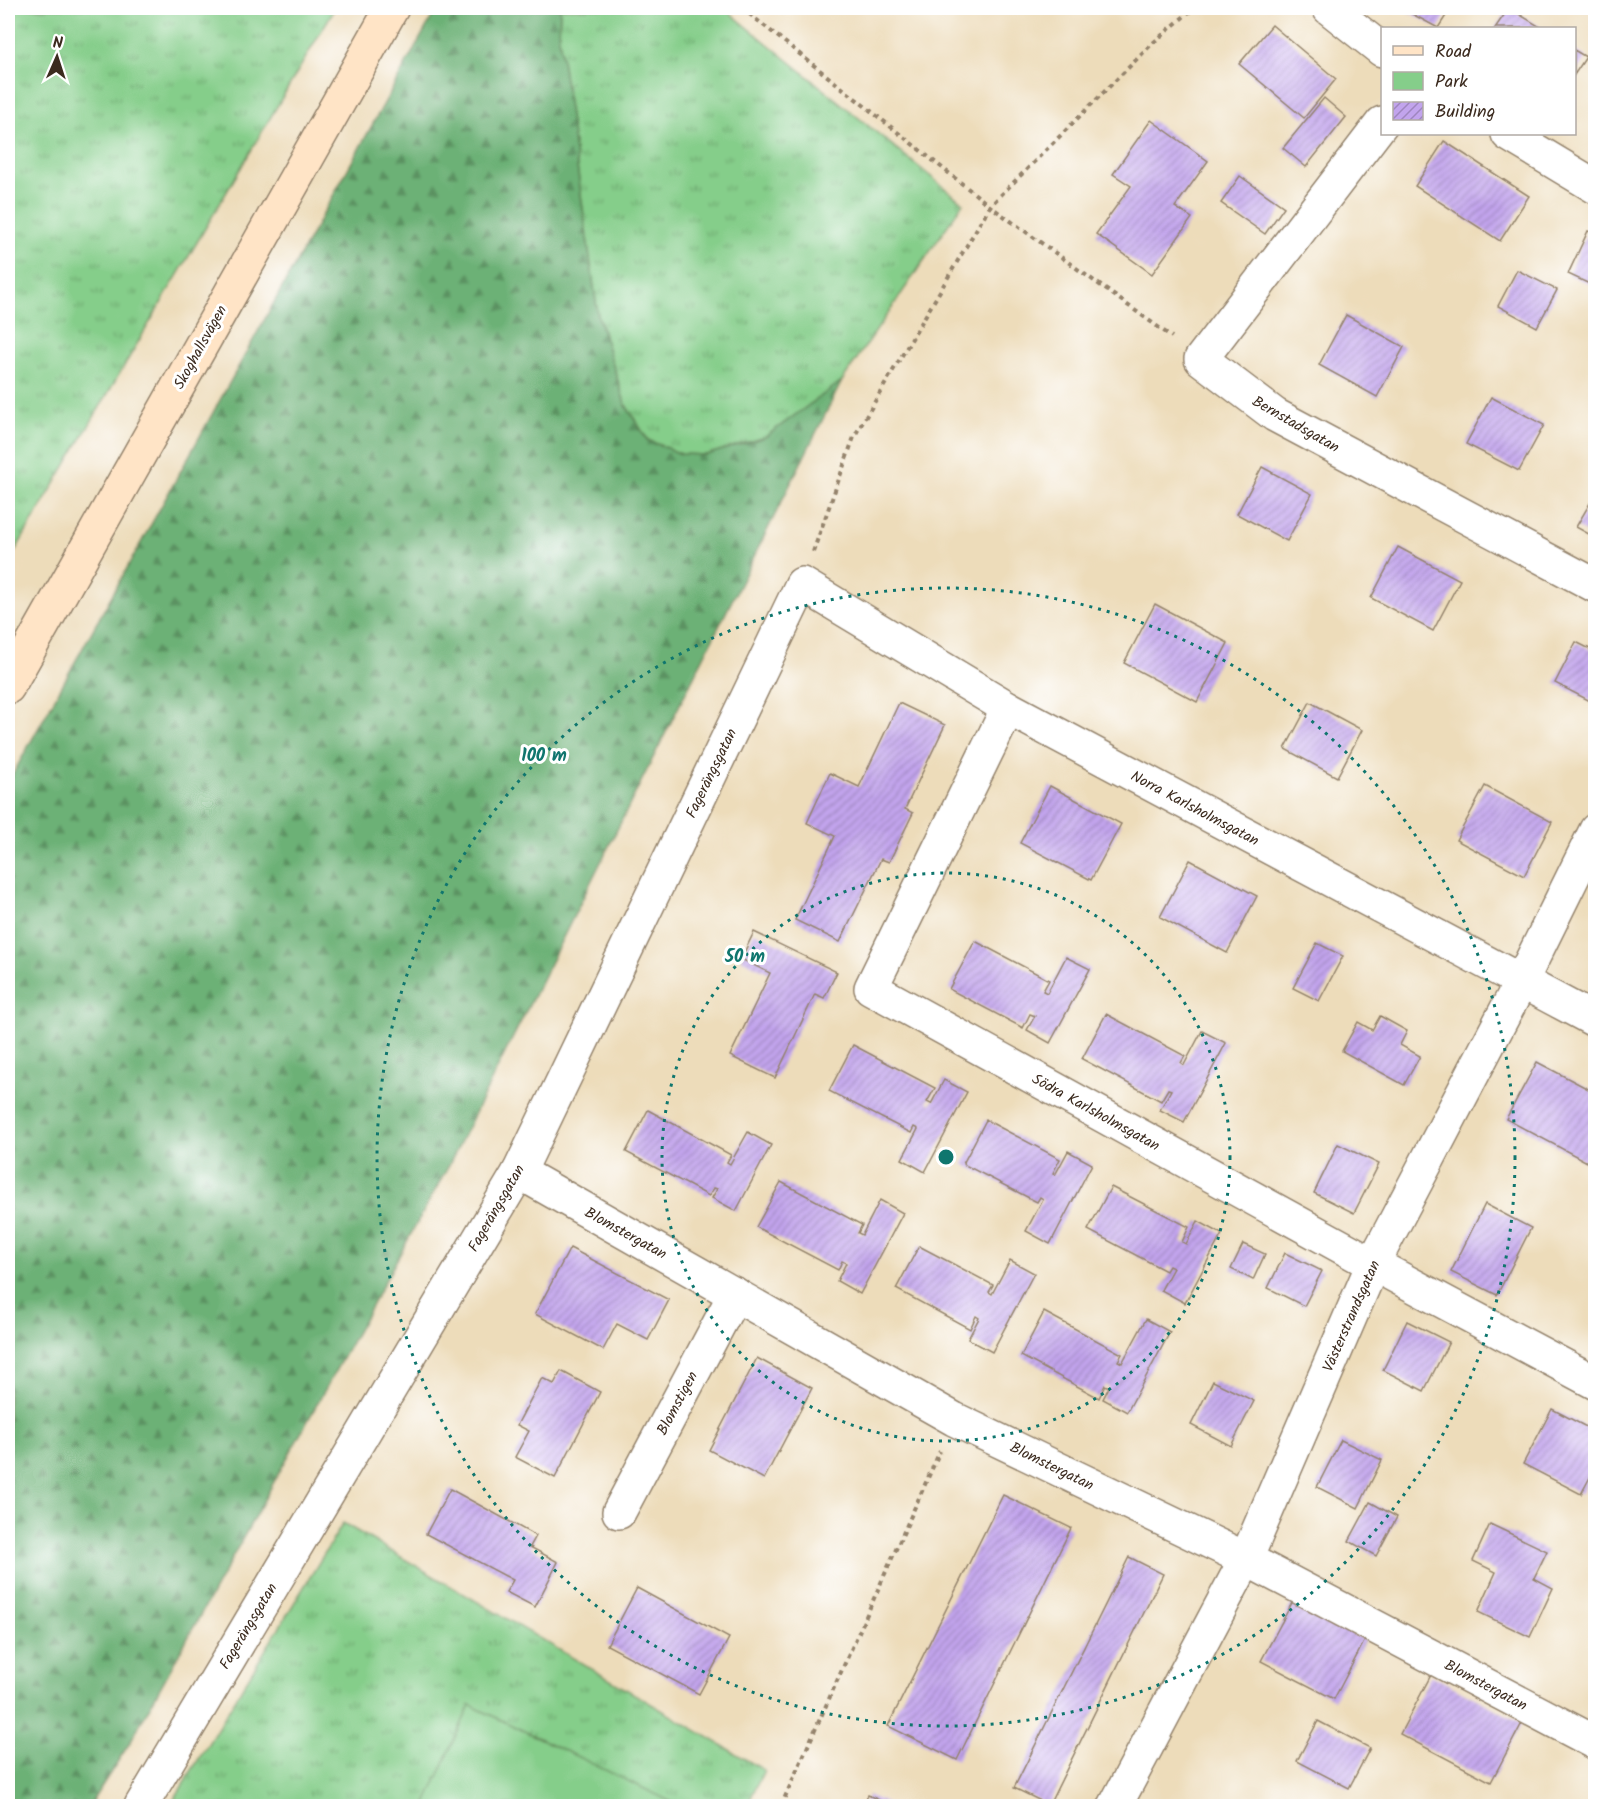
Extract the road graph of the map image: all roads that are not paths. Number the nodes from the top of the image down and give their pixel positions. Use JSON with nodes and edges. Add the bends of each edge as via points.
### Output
{"nodes":[{"id":1,"x":392,"y":8,"type":"edge"},
{"id":2,"x":1329,"y":8,"type":"edge"},
{"id":3,"x":1381,"y":48,"type":"edge"},
{"id":4,"x":1381,"y":126,"type":"edge"},
{"id":5,"x":1510,"y":135,"type":"edge"},
{"id":6,"x":1596,"y":187,"type":"edge"},
{"id":7,"x":802,"y":584,"type":"joint"},
{"id":8,"x":1596,"y":586,"type":"edge"},
{"id":9,"x":8,"y":687,"type":"edge"},
{"id":10,"x":1008,"y":708,"type":"junction"},
{"id":11,"x":1596,"y":830,"type":"edge"},
{"id":12,"x":1521,"y":982,"type":"junction"},
{"id":13,"x":1596,"y":1021,"type":"edge"},
{"id":14,"x":519,"y":1172,"type":"junction"},
{"id":15,"x":1373,"y":1264,"type":"junction"},
{"id":16,"x":735,"y":1294,"type":"junction"},
{"id":17,"x":1596,"y":1383,"type":"edge"},
{"id":18,"x":618,"y":1512,"type":"dead end"},
{"id":19,"x":1246,"y":1559,"type":"junction"},
{"id":20,"x":1596,"y":1743,"type":"edge"},
{"id":21,"x":141,"y":1806,"type":"edge"},
{"id":22,"x":1115,"y":1806,"type":"edge"}],
"edges":[{"from":1,"to":9,"type":"main road","name":"Skoghallsvägen"},
{"from":2,"to":3,"type":"street"},
{"from":4,"to":8,"type":"street","name":"Bernstadsgatan","via":[[1201,359],[1275,415]]},
{"from":5,"to":6,"type":"street"},
{"from":7,"to":10,"type":"street","name":"Norra Karlsholmsgatan"},
{"from":7,"to":14,"type":"street","name":"Fagerängsgatan"},
{"from":10,"to":12,"type":"street","name":"Norra Karlsholmsgatan"},
{"from":10,"to":15,"type":"street","name":"Södra Karlsholmsgatan","via":[[871,988]]},
{"from":11,"to":12,"type":"street","name":"Västerstrandsgatan"},
{"from":12,"to":13,"type":"street","name":"Norra Karlsholmsgatan"},
{"from":12,"to":15,"type":"street","name":"Västerstrandsgatan"},
{"from":14,"to":16,"type":"street","name":"Blomstergatan"},
{"from":14,"to":21,"type":"street","name":"Fagerängsgatan"},
{"from":15,"to":17,"type":"street","name":"Södra Karlsholmsgatan"},
{"from":15,"to":19,"type":"street","name":"Västerstrandsgatan"},
{"from":16,"to":18,"type":"street","name":"Blomstigen"},
{"from":16,"to":19,"type":"street","name":"Blomstergatan","via":[[954,1419]]},
{"from":19,"to":20,"type":"street","name":"Blomstergatan"},
{"from":19,"to":22,"type":"street","name":"Västerstrandsgatan"}]}
